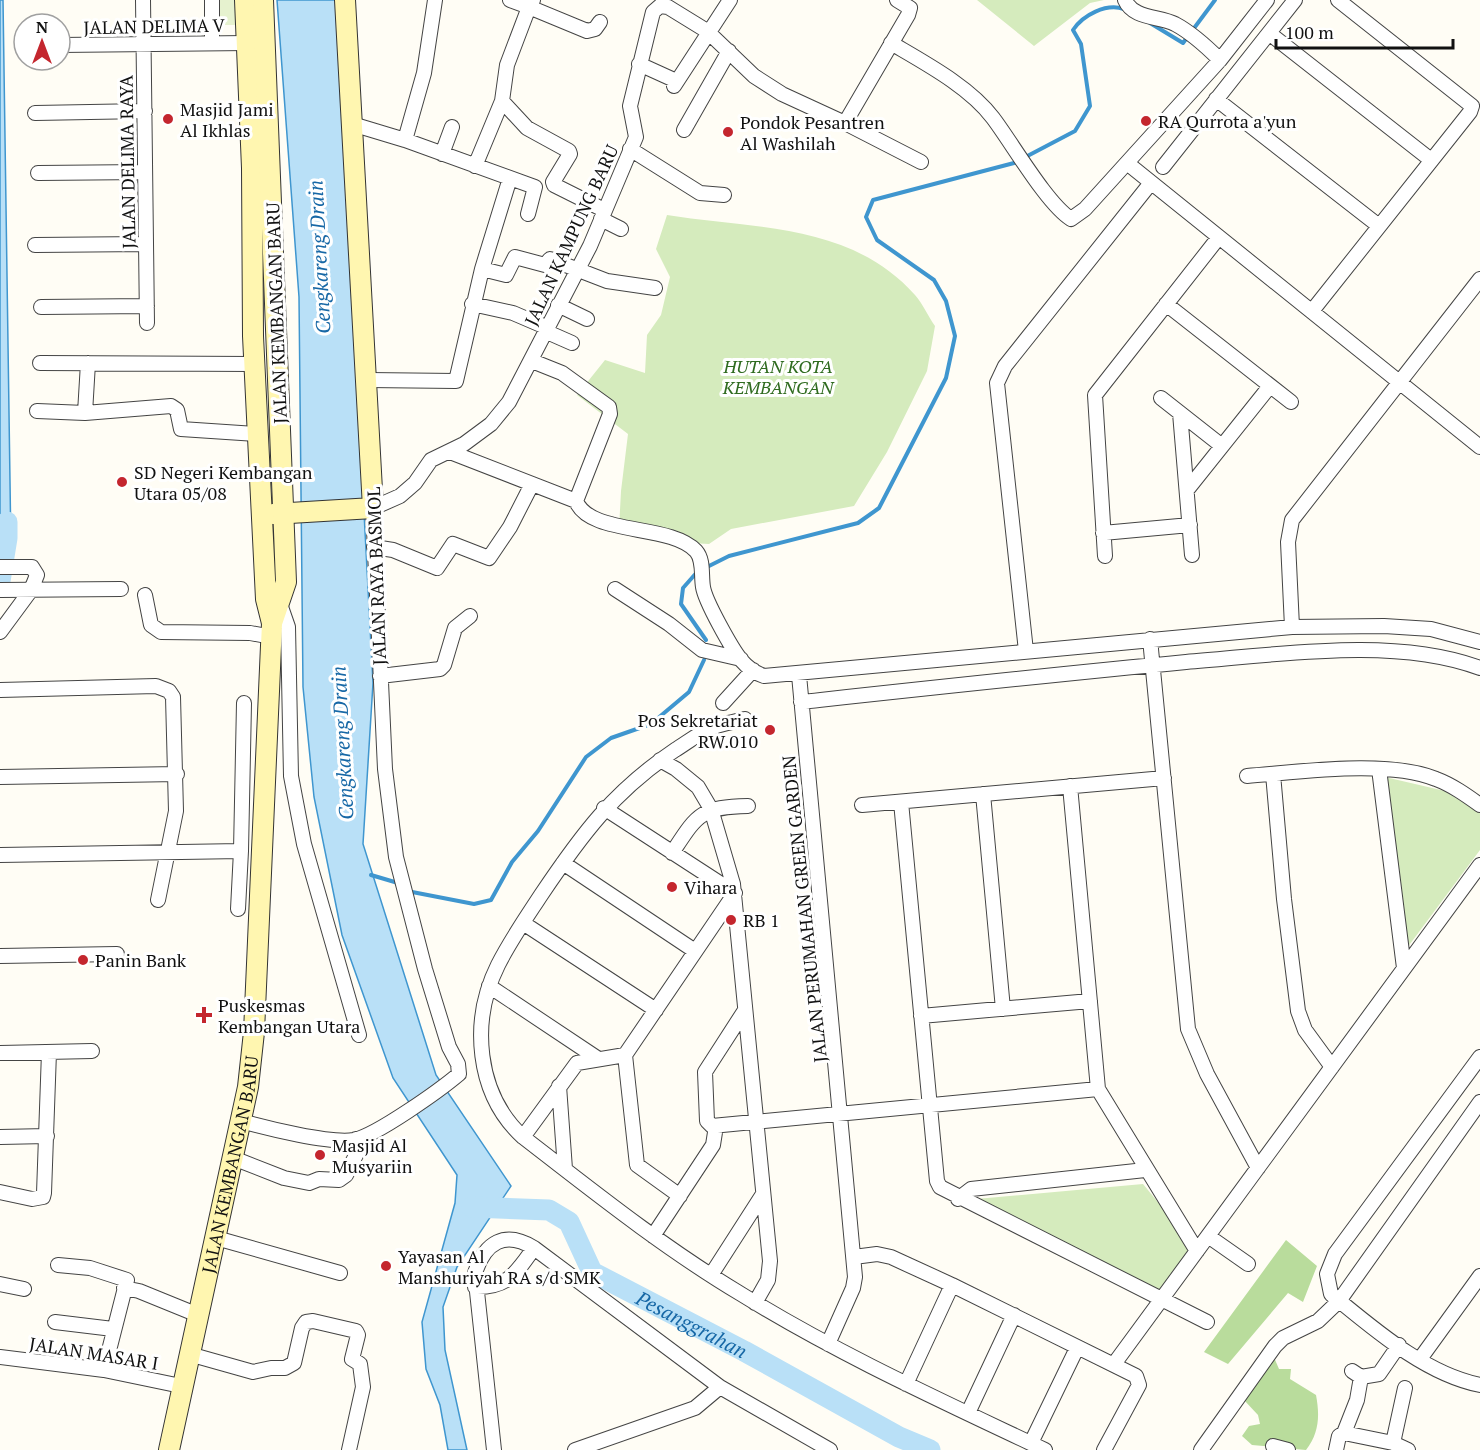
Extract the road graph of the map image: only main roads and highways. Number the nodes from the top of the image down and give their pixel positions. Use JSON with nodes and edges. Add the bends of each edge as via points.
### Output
{"nodes":[{"id":1,"x":245,"y":0,"type":"edge"},
{"id":2,"x":263,"y":0,"type":"edge"},
{"id":3,"x":345,"y":0,"type":"edge"},
{"id":4,"x":291,"y":513,"type":"junction"},
{"id":5,"x":263,"y":514,"type":"junction"},
{"id":6,"x":272,"y":630,"type":"junction"},
{"id":7,"x":169,"y":1450,"type":"edge"}],
"edges":[{"from":1,"to":5,"type":"main road","name":"JALAN KEMBANGAN BARU","via":[[254,364]]},
{"from":2,"to":4,"type":"main road","name":"JALAN KEMBANGAN BARU"},
{"from":3,"to":4,"type":"main road","name":"JALAN RAYA BASMOL","via":[[368,380],[371,508]]},
{"from":4,"to":5,"type":"main road"},
{"from":4,"to":6,"type":"main road","name":"JALAN KEMBANGAN BARU","via":[[287,570]]},
{"from":5,"to":6,"type":"main road","name":"JALAN KEMBANGAN BARU","via":[[266,600]]},
{"from":6,"to":7,"type":"main road","name":"JALAN KEMBANGAN BARU","via":[[254,1032],[241,1121]]}]}
